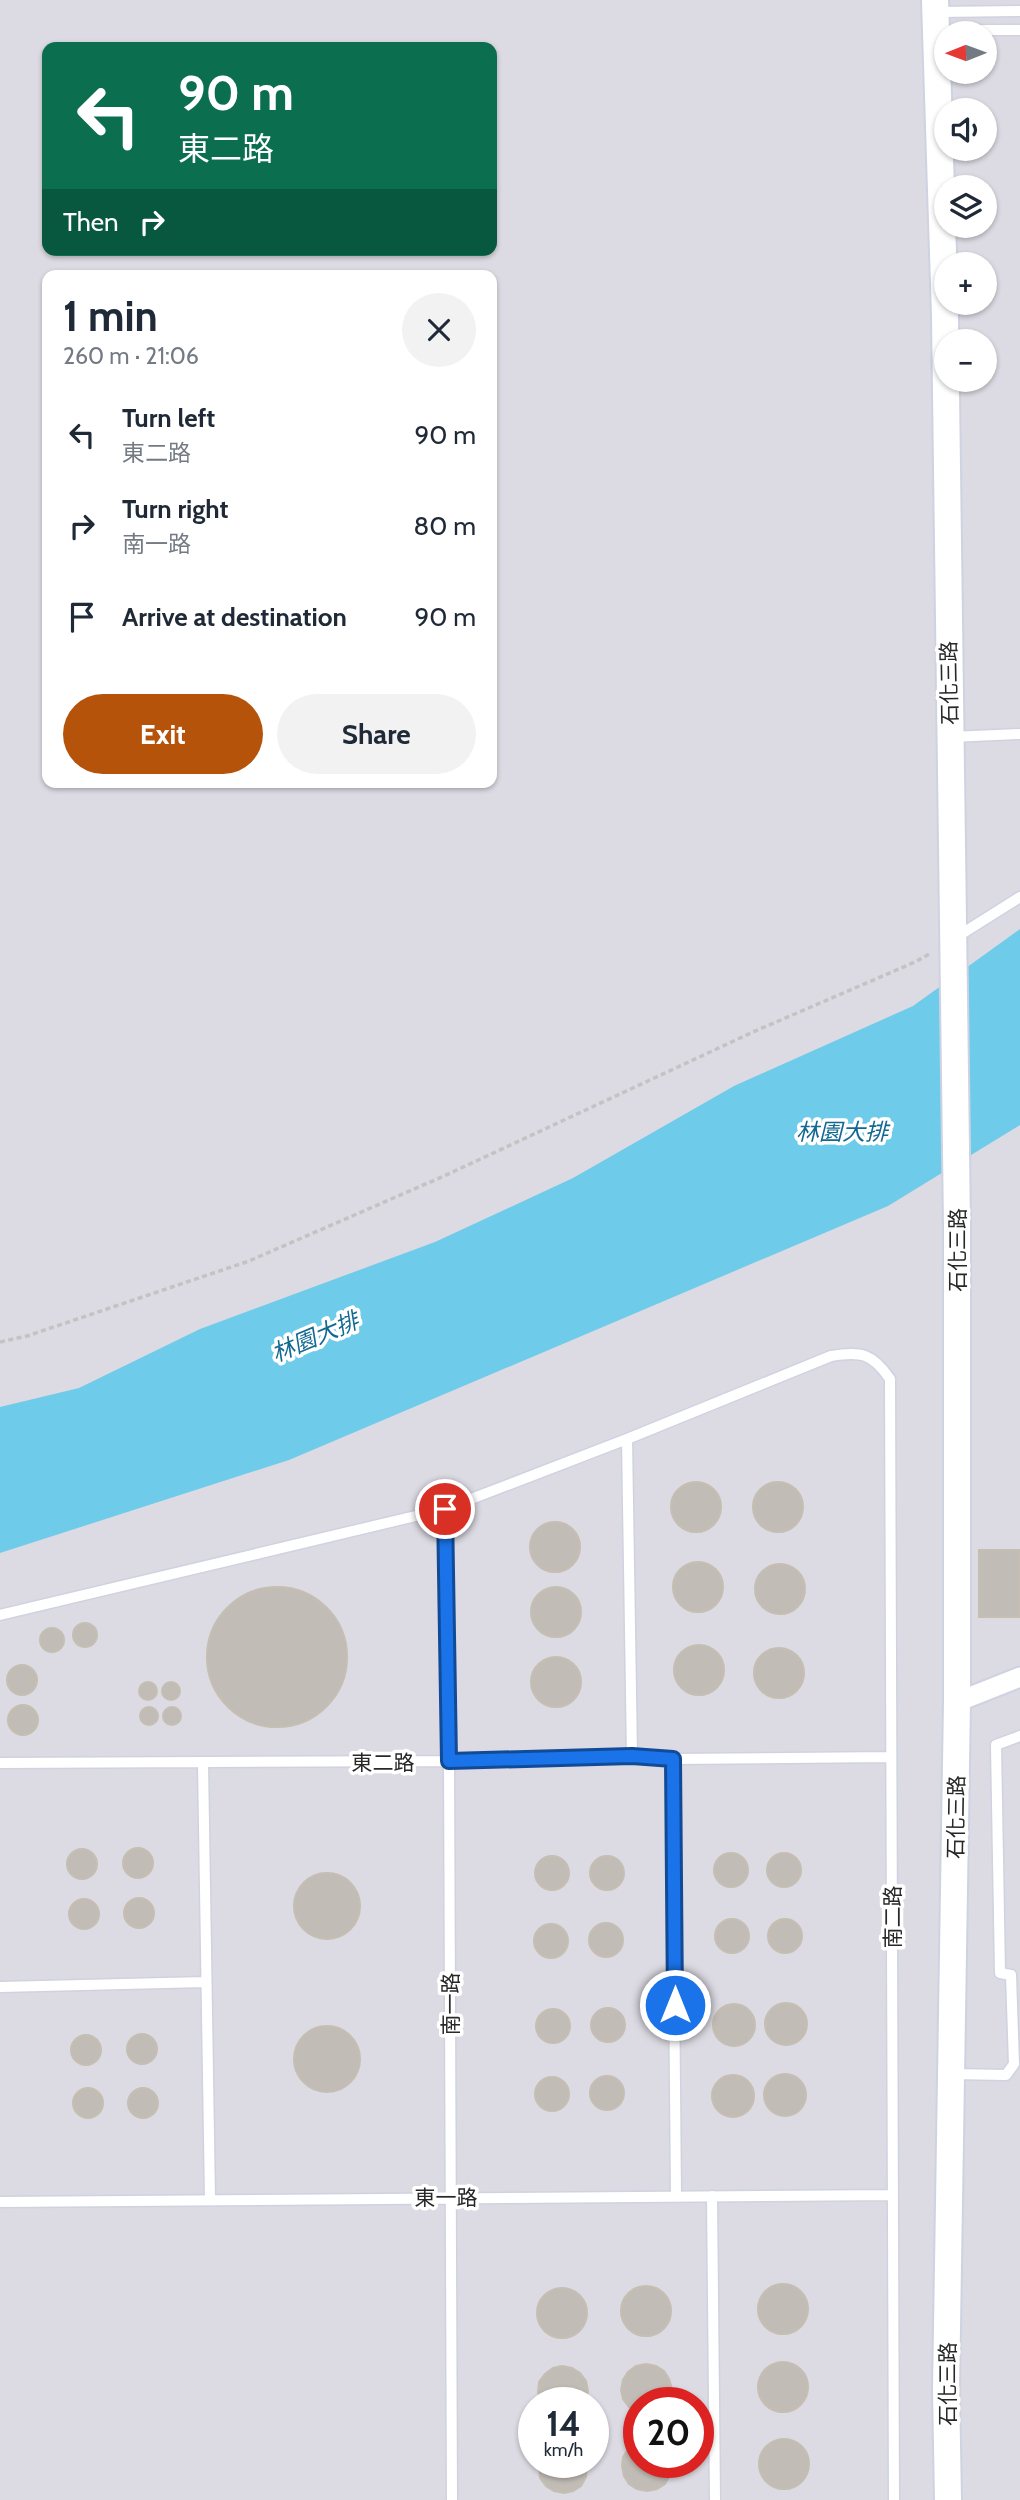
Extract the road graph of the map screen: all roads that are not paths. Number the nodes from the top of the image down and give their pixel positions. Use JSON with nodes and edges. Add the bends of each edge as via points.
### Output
{"nodes":[{"id":1,"x":936,"y":6,"type":"edge"},
{"id":2,"x":1020,"y":11,"type":"edge"},
{"id":3,"x":998,"y":30,"type":"edge"},
{"id":4,"x":1020,"y":30,"type":"edge"},
{"id":5,"x":1020,"y":734,"type":"edge"},
{"id":6,"x":950,"y":737,"type":"junction"},
{"id":7,"x":1020,"y":897,"type":"edge"},
{"id":8,"x":954,"y":932,"type":"junction"},
{"id":9,"x":627,"y":1439,"type":"junction"},
{"id":10,"x":445,"y":1509,"type":"junction"},
{"id":11,"x":0,"y":1615,"type":"edge"},
{"id":12,"x":1020,"y":1676,"type":"edge"},
{"id":13,"x":957,"y":1702,"type":"junction"},
{"id":14,"x":1020,"y":1736,"type":"edge"},
{"id":15,"x":632,"y":1756,"type":"junction"},
{"id":16,"x":891,"y":1757,"type":"junction"},
{"id":17,"x":673,"y":1759,"type":"junction"},
{"id":18,"x":449,"y":1761,"type":"junction"},
{"id":19,"x":0,"y":1763,"type":"edge"},
{"id":20,"x":203,"y":1763,"type":"junction"},
{"id":21,"x":206,"y":1982,"type":"junction"},
{"id":22,"x":0,"y":1987,"type":"edge"},
{"id":23,"x":951,"y":2074,"type":"junction"},
{"id":24,"x":893,"y":2194,"type":"junction"},
{"id":25,"x":676,"y":2196,"type":"junction"},
{"id":26,"x":712,"y":2196,"type":"junction"},
{"id":27,"x":450,"y":2197,"type":"junction"},
{"id":28,"x":210,"y":2200,"type":"junction"},
{"id":29,"x":0,"y":2202,"type":"edge"},
{"id":30,"x":453,"y":2500,"type":"edge"},
{"id":31,"x":715,"y":2500,"type":"edge"},
{"id":32,"x":894,"y":2500,"type":"edge"},
{"id":33,"x":948,"y":2500,"type":"edge"}],
"edges":[{"from":1,"to":2,"type":"lane"},
{"from":1,"to":6,"type":"street","name":"石化三路"},
{"from":3,"to":4,"type":"lane"},
{"from":5,"to":6,"type":"lane"},
{"from":6,"to":8,"type":"street","name":"石化三路"},
{"from":7,"to":8,"type":"lane"},
{"from":8,"to":13,"type":"street","name":"石化三路"},
{"from":9,"to":10,"type":"lane"},
{"from":9,"to":15,"type":"lane"},
{"from":9,"to":16,"type":"lane","name":"南二路","via":[[831,1356],[856,1352],[878,1362],[890,1379]]},
{"from":10,"to":11,"type":"lane"},
{"from":10,"to":18,"type":"lane","name":"南一路"},
{"from":12,"to":13,"type":"street"},
{"from":13,"to":23,"type":"street","name":"石化三路"},
{"from":14,"to":23,"type":"lane","via":[[996,1745],[1000,1973],[1011,1975],[1014,2064],[1006,2075]]},
{"from":15,"to":17,"type":"lane","name":"東二路"},
{"from":15,"to":18,"type":"lane","name":"東二路"},
{"from":16,"to":17,"type":"lane","name":"東二路"},
{"from":16,"to":24,"type":"lane","name":"南二路"},
{"from":17,"to":25,"type":"lane"},
{"from":18,"to":20,"type":"lane","name":"東二路"},
{"from":18,"to":27,"type":"lane","name":"南一路"},
{"from":19,"to":20,"type":"lane","name":"東二路"},
{"from":20,"to":21,"type":"lane"},
{"from":21,"to":22,"type":"lane"},
{"from":21,"to":28,"type":"lane"},
{"from":23,"to":33,"type":"street","name":"石化三路"},
{"from":24,"to":26,"type":"lane","name":"東一路"},
{"from":24,"to":32,"type":"lane","name":"南二路"},
{"from":25,"to":26,"type":"lane","name":"東一路"},
{"from":25,"to":27,"type":"lane","name":"東一路"},
{"from":26,"to":31,"type":"lane"},
{"from":27,"to":28,"type":"lane","name":"東一路"},
{"from":27,"to":30,"type":"lane","name":"南一路"},
{"from":28,"to":29,"type":"lane","name":"東一路"}]}
